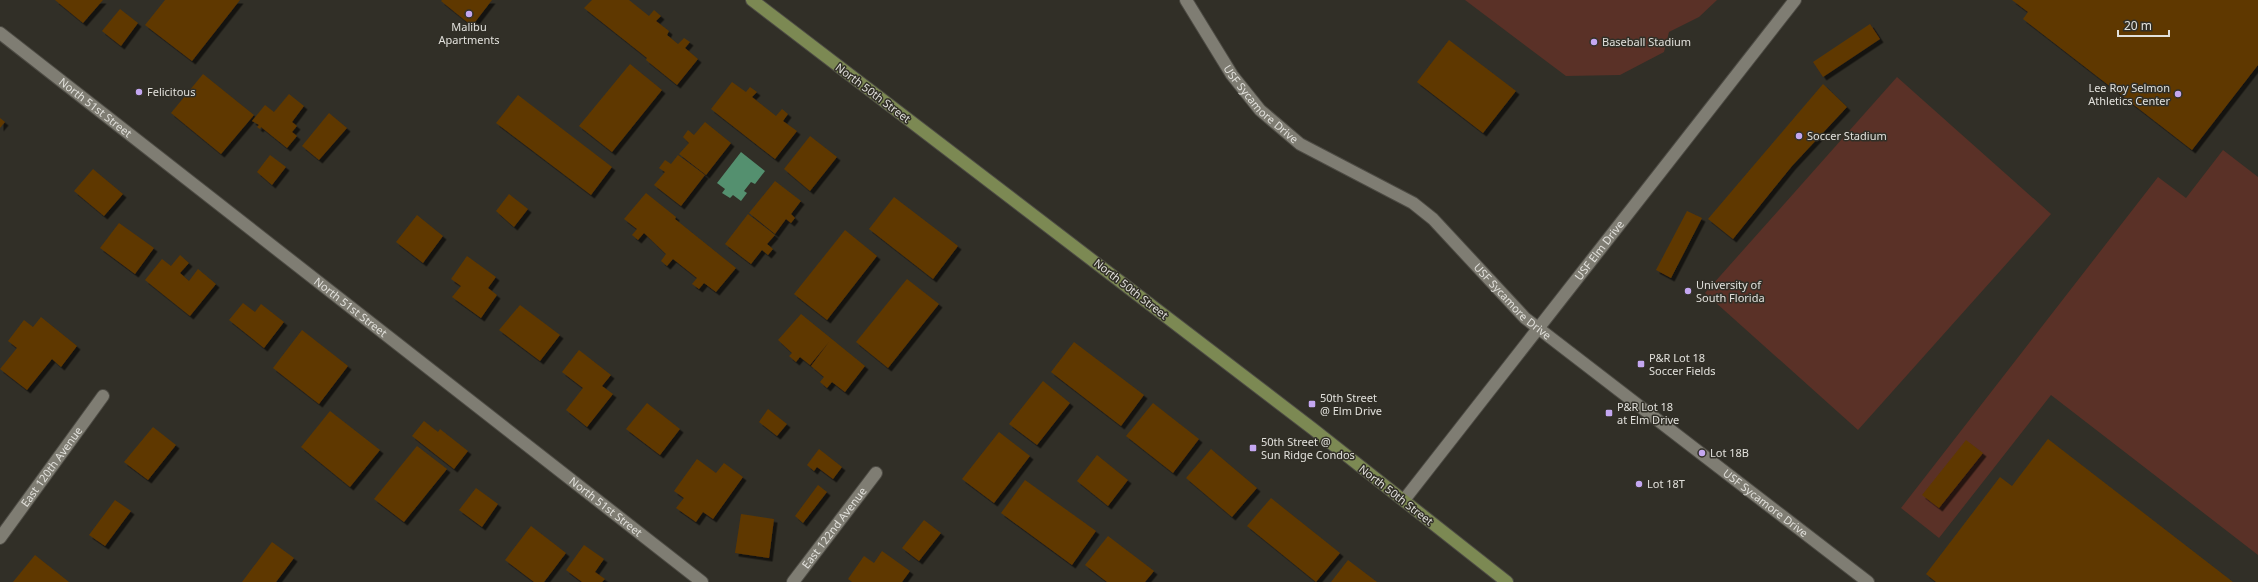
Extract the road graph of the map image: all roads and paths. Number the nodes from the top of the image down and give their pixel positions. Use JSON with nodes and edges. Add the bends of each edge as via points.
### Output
{"nodes":[{"id":1,"x":752,"y":0,"type":"edge"},
{"id":2,"x":1186,"y":0,"type":"edge"},
{"id":3,"x":1795,"y":0,"type":"edge"},
{"id":4,"x":0,"y":32,"type":"edge"},
{"id":5,"x":1538,"y":328,"type":"junction"},
{"id":6,"x":103,"y":396,"type":"dead end"},
{"id":7,"x":876,"y":473,"type":"dead end"},
{"id":8,"x":1404,"y":500,"type":"junction"},
{"id":9,"x":0,"y":538,"type":"edge"},
{"id":10,"x":702,"y":582,"type":"edge"},
{"id":11,"x":792,"y":582,"type":"edge"},
{"id":12,"x":1507,"y":582,"type":"edge"},
{"id":13,"x":1868,"y":582,"type":"edge"}],
"edges":[{"from":1,"to":8,"type":"street","name":"North 50th Street"},
{"from":2,"to":5,"type":"street","name":"USF Sycamore Drive","via":[[1232,75],[1260,110],[1300,144],[1413,203],[1433,219],[1525,318]]},
{"from":3,"to":5,"type":"street","name":"USF Elm Drive"},
{"from":4,"to":10,"type":"street","name":"North 51st Street"},
{"from":5,"to":8,"type":"street","name":"USF Elm Drive"},
{"from":5,"to":13,"type":"street","name":"USF Sycamore Drive"},
{"from":6,"to":9,"type":"street","name":"East 120th Avenue"},
{"from":7,"to":11,"type":"street","name":"East 122nd Avenue"},
{"from":8,"to":12,"type":"street","name":"North 50th Street"}]}
